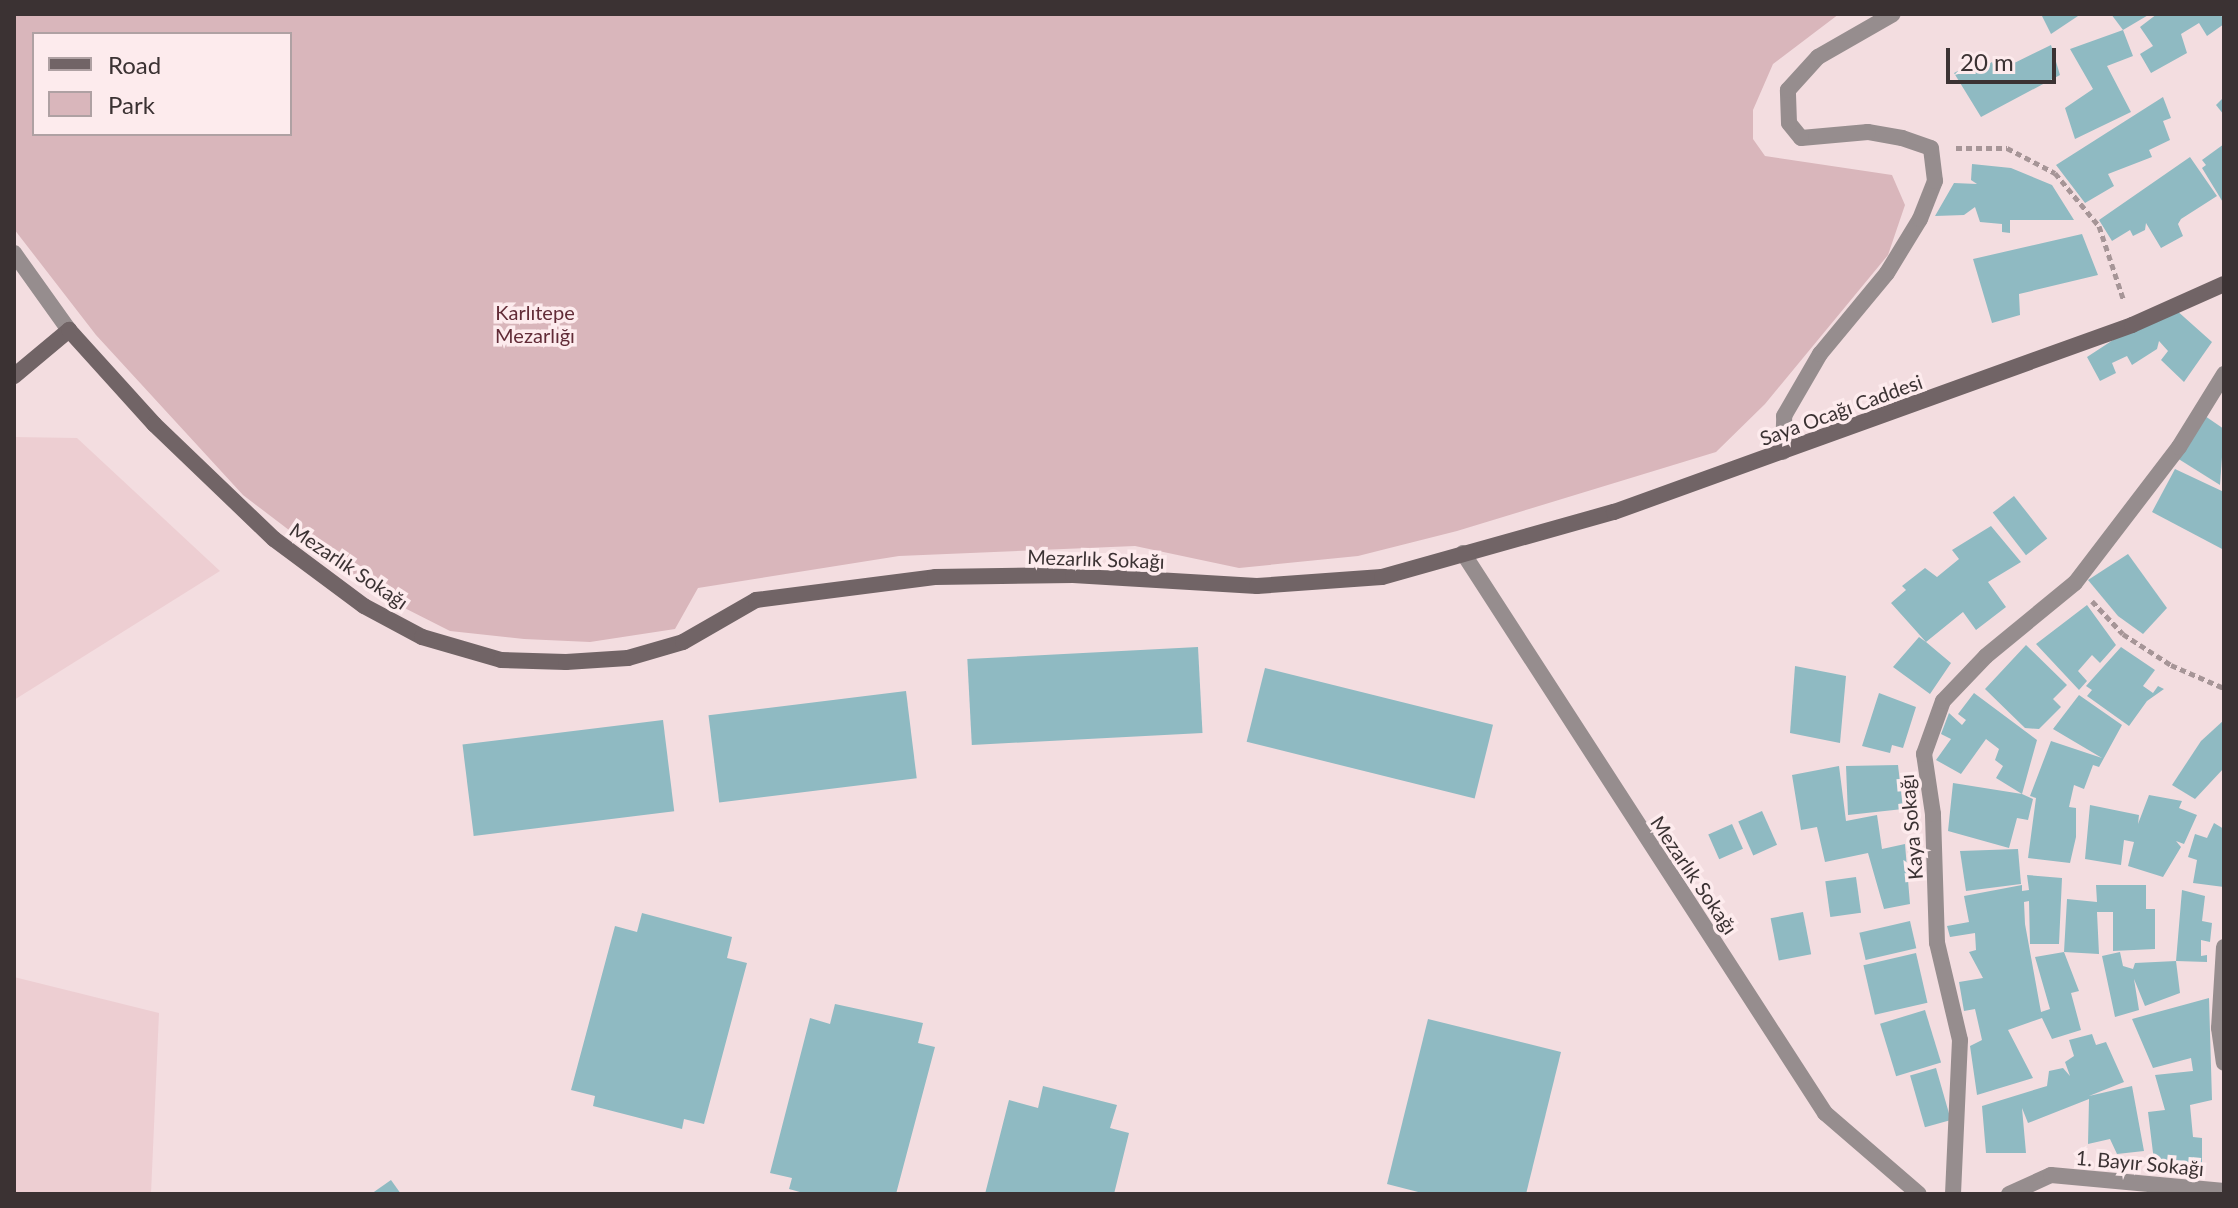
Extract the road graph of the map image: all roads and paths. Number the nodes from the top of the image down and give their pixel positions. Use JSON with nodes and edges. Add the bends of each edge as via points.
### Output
{"nodes":[{"id":1,"x":1893,"y":14,"type":"edge"},
{"id":2,"x":1931,"y":148,"type":"junction"},
{"id":3,"x":14,"y":253,"type":"edge"},
{"id":4,"x":2224,"y":284,"type":"edge"},
{"id":5,"x":2132,"y":325,"type":"junction"},
{"id":6,"x":69,"y":330,"type":"junction"},
{"id":7,"x":2224,"y":374,"type":"edge"},
{"id":8,"x":14,"y":376,"type":"edge"},
{"id":9,"x":1783,"y":452,"type":"junction"},
{"id":10,"x":1463,"y":553,"type":"junction"},
{"id":11,"x":2075,"y":583,"type":"junction"},
{"id":12,"x":2224,"y":688,"type":"edge"},
{"id":13,"x":2224,"y":947,"type":"edge"},
{"id":14,"x":2224,"y":1063,"type":"edge"},
{"id":15,"x":2224,"y":1191,"type":"edge"},
{"id":16,"x":1919,"y":1194,"type":"edge"},
{"id":17,"x":1953,"y":1194,"type":"edge"},
{"id":18,"x":2009,"y":1194,"type":"edge"}],
"edges":[{"from":1,"to":2,"type":"street","via":[[1818,57],[1788,90],[1789,123],[1801,138],[1868,132]]},
{"from":2,"to":5,"type":"path","via":[[2007,148],[2055,173],[2099,226]]},
{"from":2,"to":9,"type":"street","via":[[1935,181],[1920,219],[1887,273],[1820,354],[1791,403],[1784,416]]},
{"from":3,"to":6,"type":"street"},
{"from":4,"to":5,"type":"street","name":"Saya Ocağı Caddesi"},
{"from":5,"to":9,"type":"street","name":"Saya Ocağı Caddesi"},
{"from":6,"to":8,"type":"street"},
{"from":6,"to":10,"type":"street","name":"Mezarlık Sokağı","via":[[154,424],[274,539],[364,606],[422,637],[501,660],[628,658],[683,642],[756,600],[833,587],[935,577],[1058,575],[1324,585],[1382,577]]},
{"from":7,"to":11,"type":"street","name":"Kaya Sokağı","via":[[2179,447]]},
{"from":9,"to":10,"type":"street","name":"Saya Ocağı Caddesi","via":[[1614,512]]},
{"from":10,"to":16,"type":"street","name":"Mezarlık Sokağı","via":[[1825,1113]]},
{"from":11,"to":12,"type":"path","via":[[2123,634],[2171,665]]},
{"from":11,"to":17,"type":"street","name":"Kaya Sokağı","via":[[1986,656],[1943,701],[1924,754],[1933,814],[1937,943],[1960,1040]]},
{"from":13,"to":14,"type":"street","via":[[2219,1028]]},
{"from":15,"to":18,"type":"street","name":"1. Bayır Sokağı","via":[[2051,1175]]}]}
